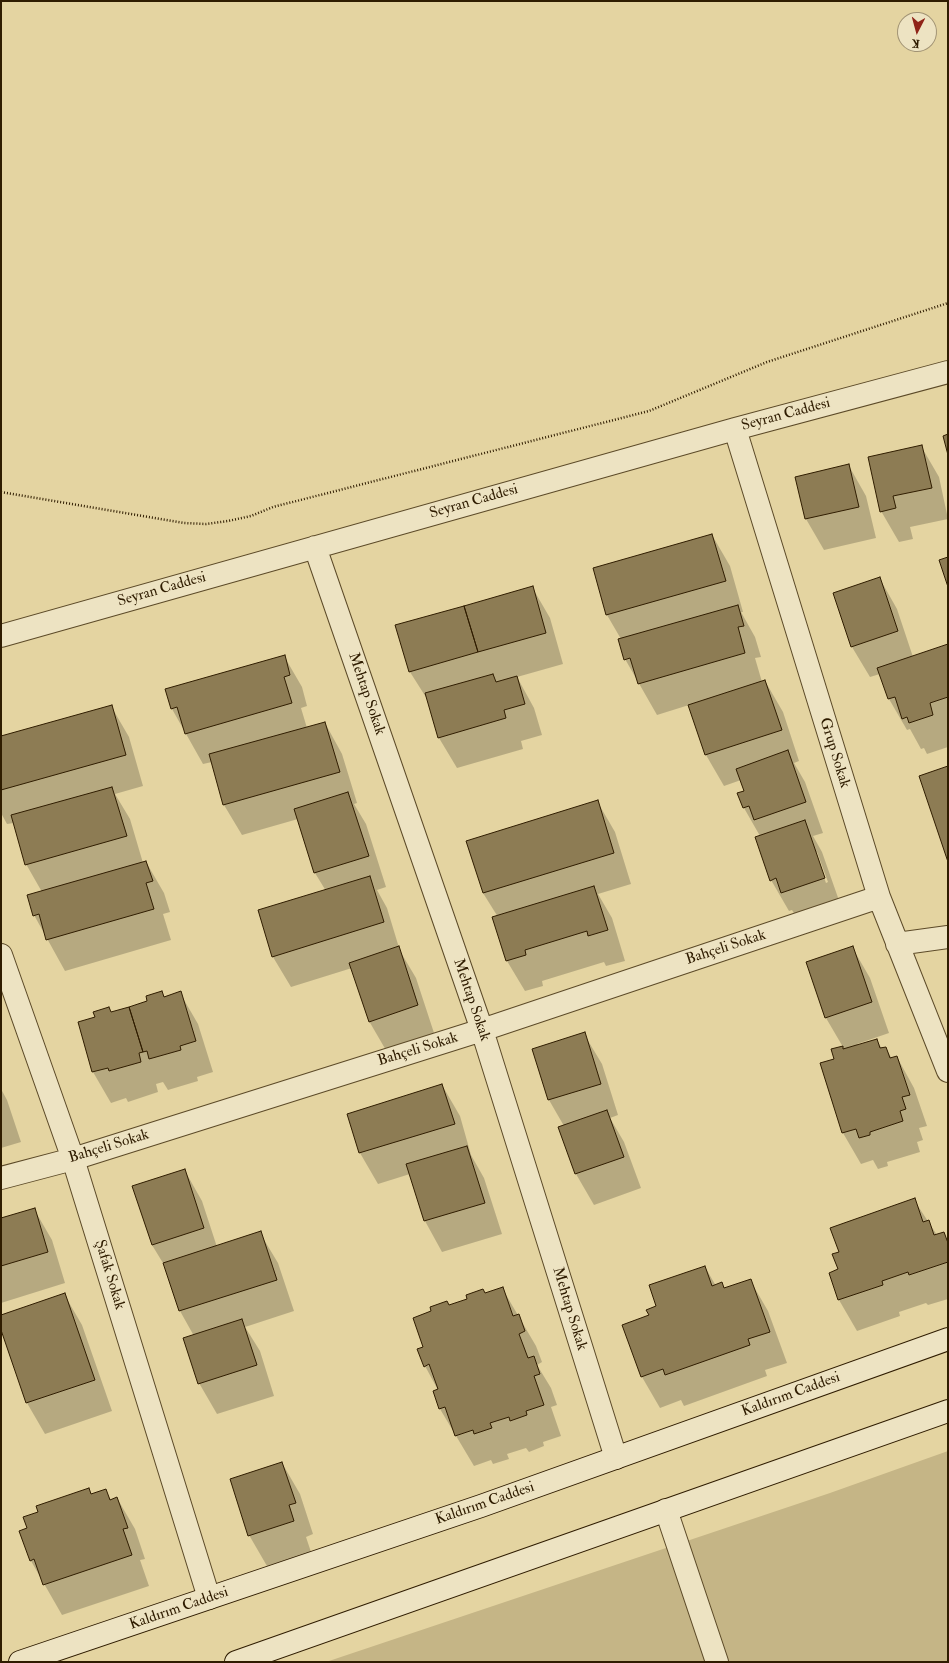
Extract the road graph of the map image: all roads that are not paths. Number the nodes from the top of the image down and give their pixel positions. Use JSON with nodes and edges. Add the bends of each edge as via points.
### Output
{"nodes":[{"id":1,"x":948,"y":372,"type":"edge"},
{"id":2,"x":735,"y":429,"type":"junction"},
{"id":3,"x":315,"y":547,"type":"junction"},
{"id":4,"x":1,"y":636,"type":"edge"},
{"id":5,"x":879,"y":898,"type":"junction"},
{"id":6,"x":948,"y":937,"type":"edge"},
{"id":7,"x":897,"y":944,"type":"junction"},
{"id":8,"x":1,"y":955,"type":"edge"},
{"id":9,"x":482,"y":1030,"type":"junction"},
{"id":10,"x":948,"y":1072,"type":"edge"},
{"id":11,"x":73,"y":1158,"type":"junction"},
{"id":12,"x":1,"y":1178,"type":"edge"},
{"id":13,"x":948,"y":1339,"type":"edge"},
{"id":14,"x":948,"y":1411,"type":"edge"},
{"id":15,"x":616,"y":1458,"type":"junction"},
{"id":16,"x":666,"y":1510,"type":"junction"},
{"id":17,"x":209,"y":1598,"type":"junction"},
{"id":18,"x":20,"y":1662,"type":"edge"},
{"id":19,"x":236,"y":1662,"type":"edge"},
{"id":20,"x":717,"y":1662,"type":"edge"}],
"edges":[{"from":1,"to":2,"type":"street","name":"Seyran Caddesi"},
{"from":2,"to":3,"type":"street","name":"Seyran Caddesi"},
{"from":2,"to":5,"type":"street","name":"Grup Sokak"},
{"from":3,"to":4,"type":"street","name":"Seyran Caddesi"},
{"from":3,"to":9,"type":"street","name":"Mehtap Sokak"},
{"from":5,"to":7,"type":"street","name":"Grup Sokak"},
{"from":5,"to":9,"type":"street","name":"Bahçeli Sokak"},
{"from":6,"to":7,"type":"street"},
{"from":7,"to":10,"type":"street","name":"Grup Sokak"},
{"from":8,"to":11,"type":"street","name":"Şafak Sokak"},
{"from":9,"to":11,"type":"street","name":"Bahçeli Sokak"},
{"from":9,"to":15,"type":"street","name":"Mehtap Sokak"},
{"from":11,"to":12,"type":"street","name":"Bahçeli Sokak"},
{"from":11,"to":17,"type":"street","name":"Şafak Sokak"},
{"from":13,"to":15,"type":"street","name":"Kaldırım Caddesi"},
{"from":14,"to":16,"type":"street"},
{"from":15,"to":17,"type":"street","name":"Kaldırım Caddesi"},
{"from":16,"to":19,"type":"street"},
{"from":16,"to":20,"type":"street"},
{"from":17,"to":18,"type":"street","name":"Kaldırım Caddesi"}]}
